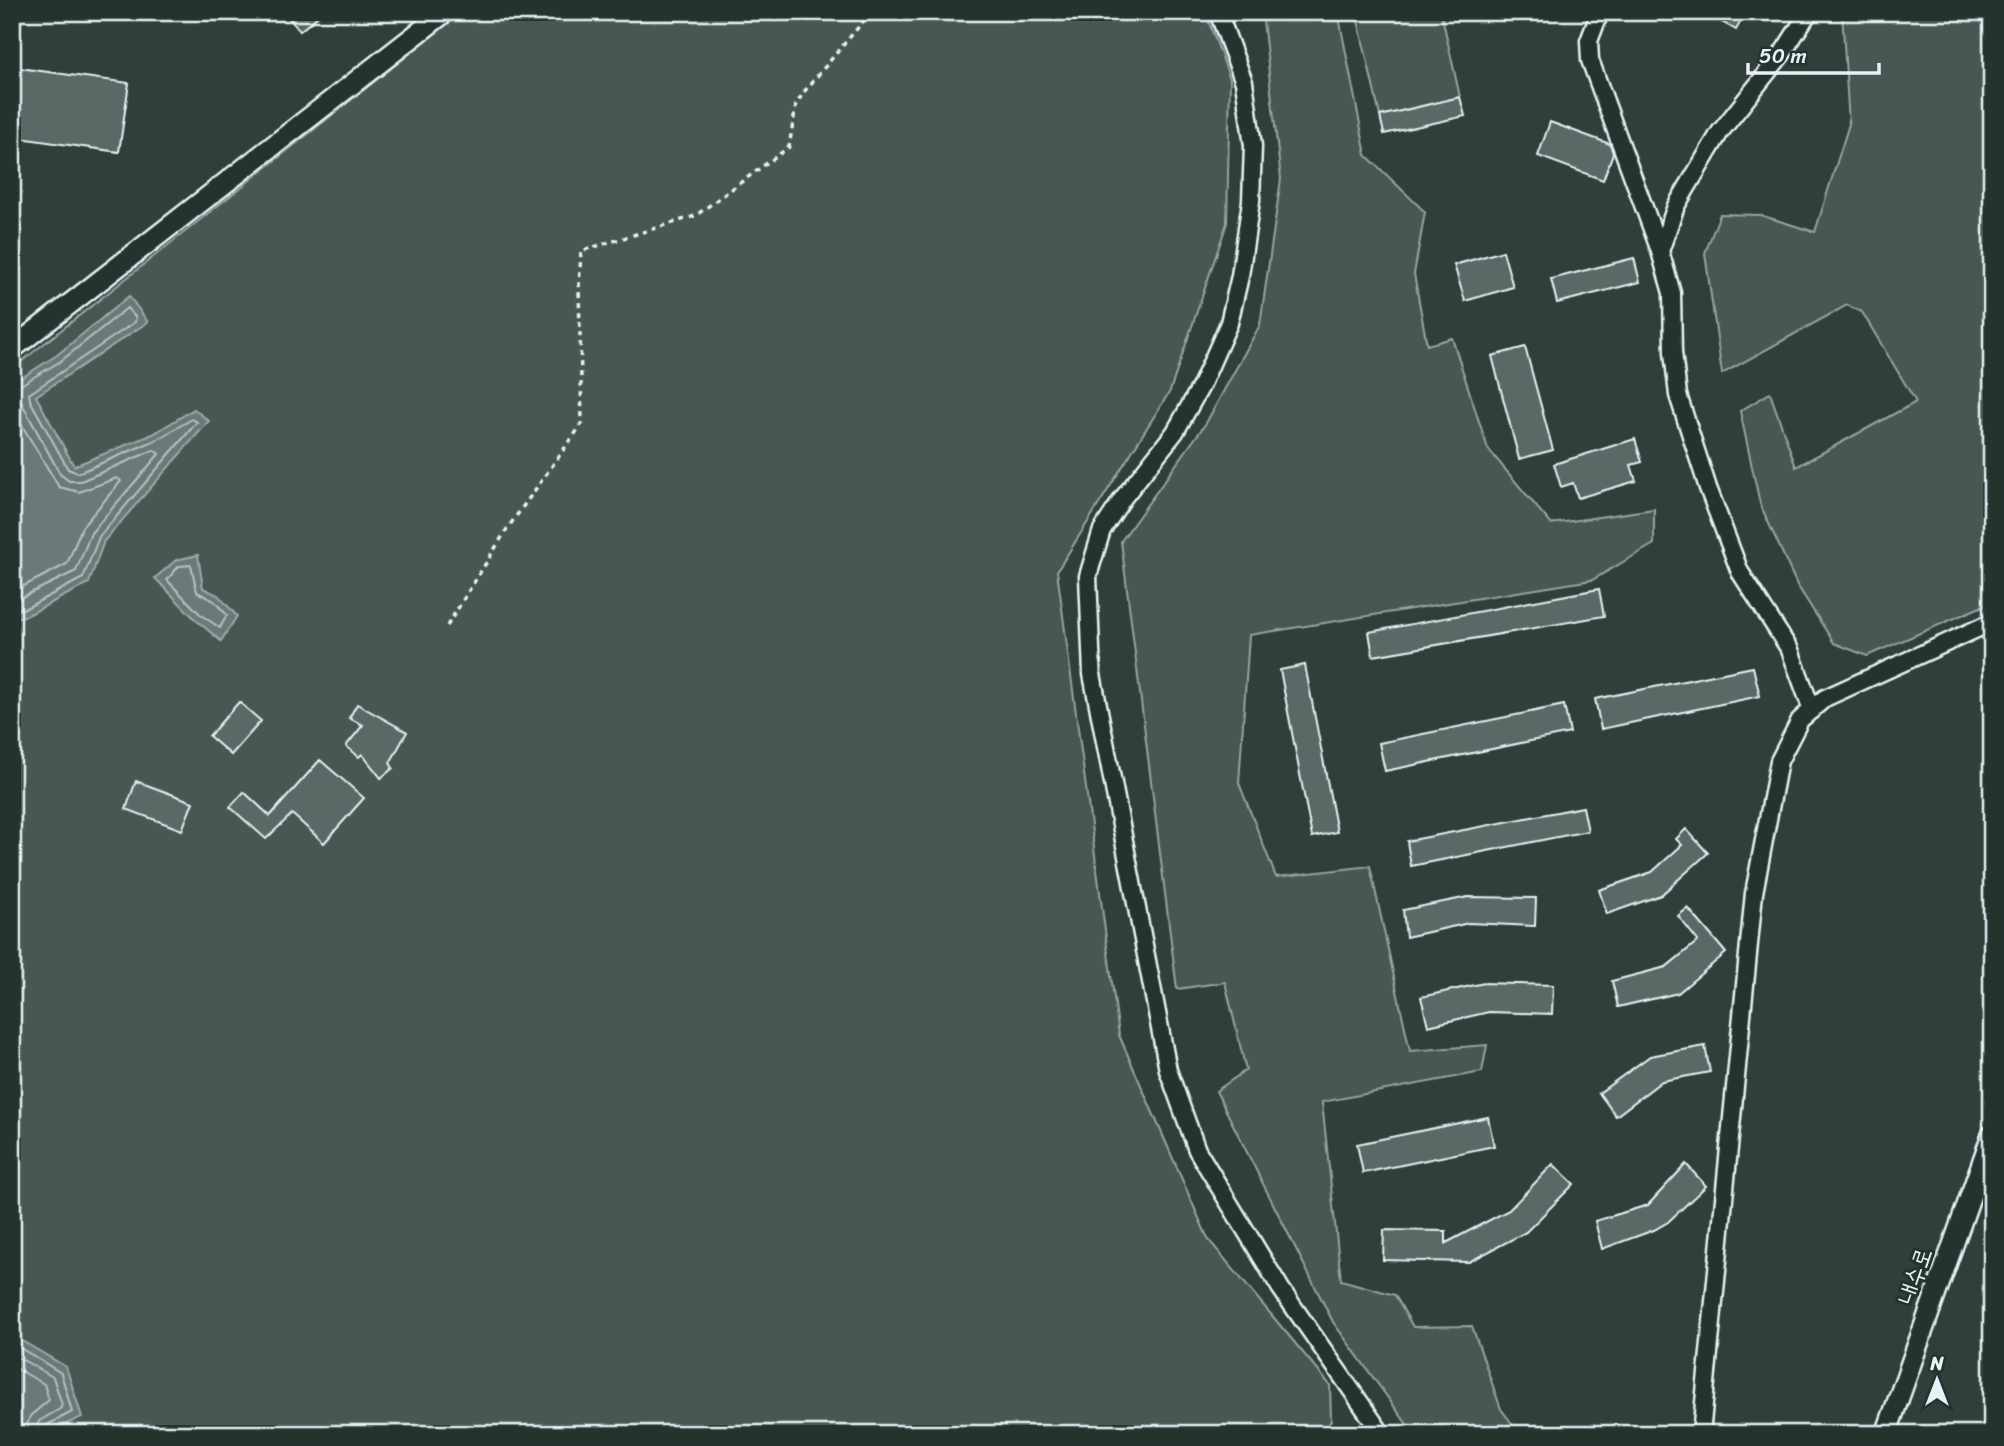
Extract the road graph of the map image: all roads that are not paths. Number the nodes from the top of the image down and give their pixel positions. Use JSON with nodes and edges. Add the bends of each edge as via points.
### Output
{"nodes":[{"id":1,"x":445,"y":12,"type":"edge"},
{"id":2,"x":1218,"y":12,"type":"edge"},
{"id":3,"x":1600,"y":12,"type":"edge"},
{"id":4,"x":1809,"y":12,"type":"edge"},
{"id":5,"x":1660,"y":251,"type":"junction"},
{"id":6,"x":12,"y":349,"type":"edge"},
{"id":7,"x":1992,"y":622,"type":"edge"},
{"id":8,"x":1812,"y":710,"type":"junction"},
{"id":9,"x":1992,"y":1135,"type":"edge"},
{"id":10,"x":1382,"y":1434,"type":"edge"},
{"id":11,"x":1701,"y":1434,"type":"edge"},
{"id":12,"x":1886,"y":1434,"type":"edge"}],
"edges":[{"from":1,"to":6,"type":"street"},
{"from":2,"to":10,"type":"street","via":[[1244,82],[1253,146],[1240,276],[1229,323],[1201,386],[1175,432],[1102,530],[1088,576],[1092,674],[1168,1070],[1197,1150],[1281,1289]]},
{"from":3,"to":5,"type":"street","via":[[1589,41],[1590,60]]},
{"from":4,"to":5,"type":"street","via":[[1720,132],[1676,206]]},
{"from":5,"to":8,"type":"street","via":[[1672,292],[1678,396],[1704,475],[1740,572],[1790,650]]},
{"from":7,"to":8,"type":"street","via":[[1825,698]]},
{"from":8,"to":11,"type":"street","via":[[1800,720],[1779,761],[1754,893]]},
{"from":9,"to":12,"type":"street","name":"내수로"}]}
